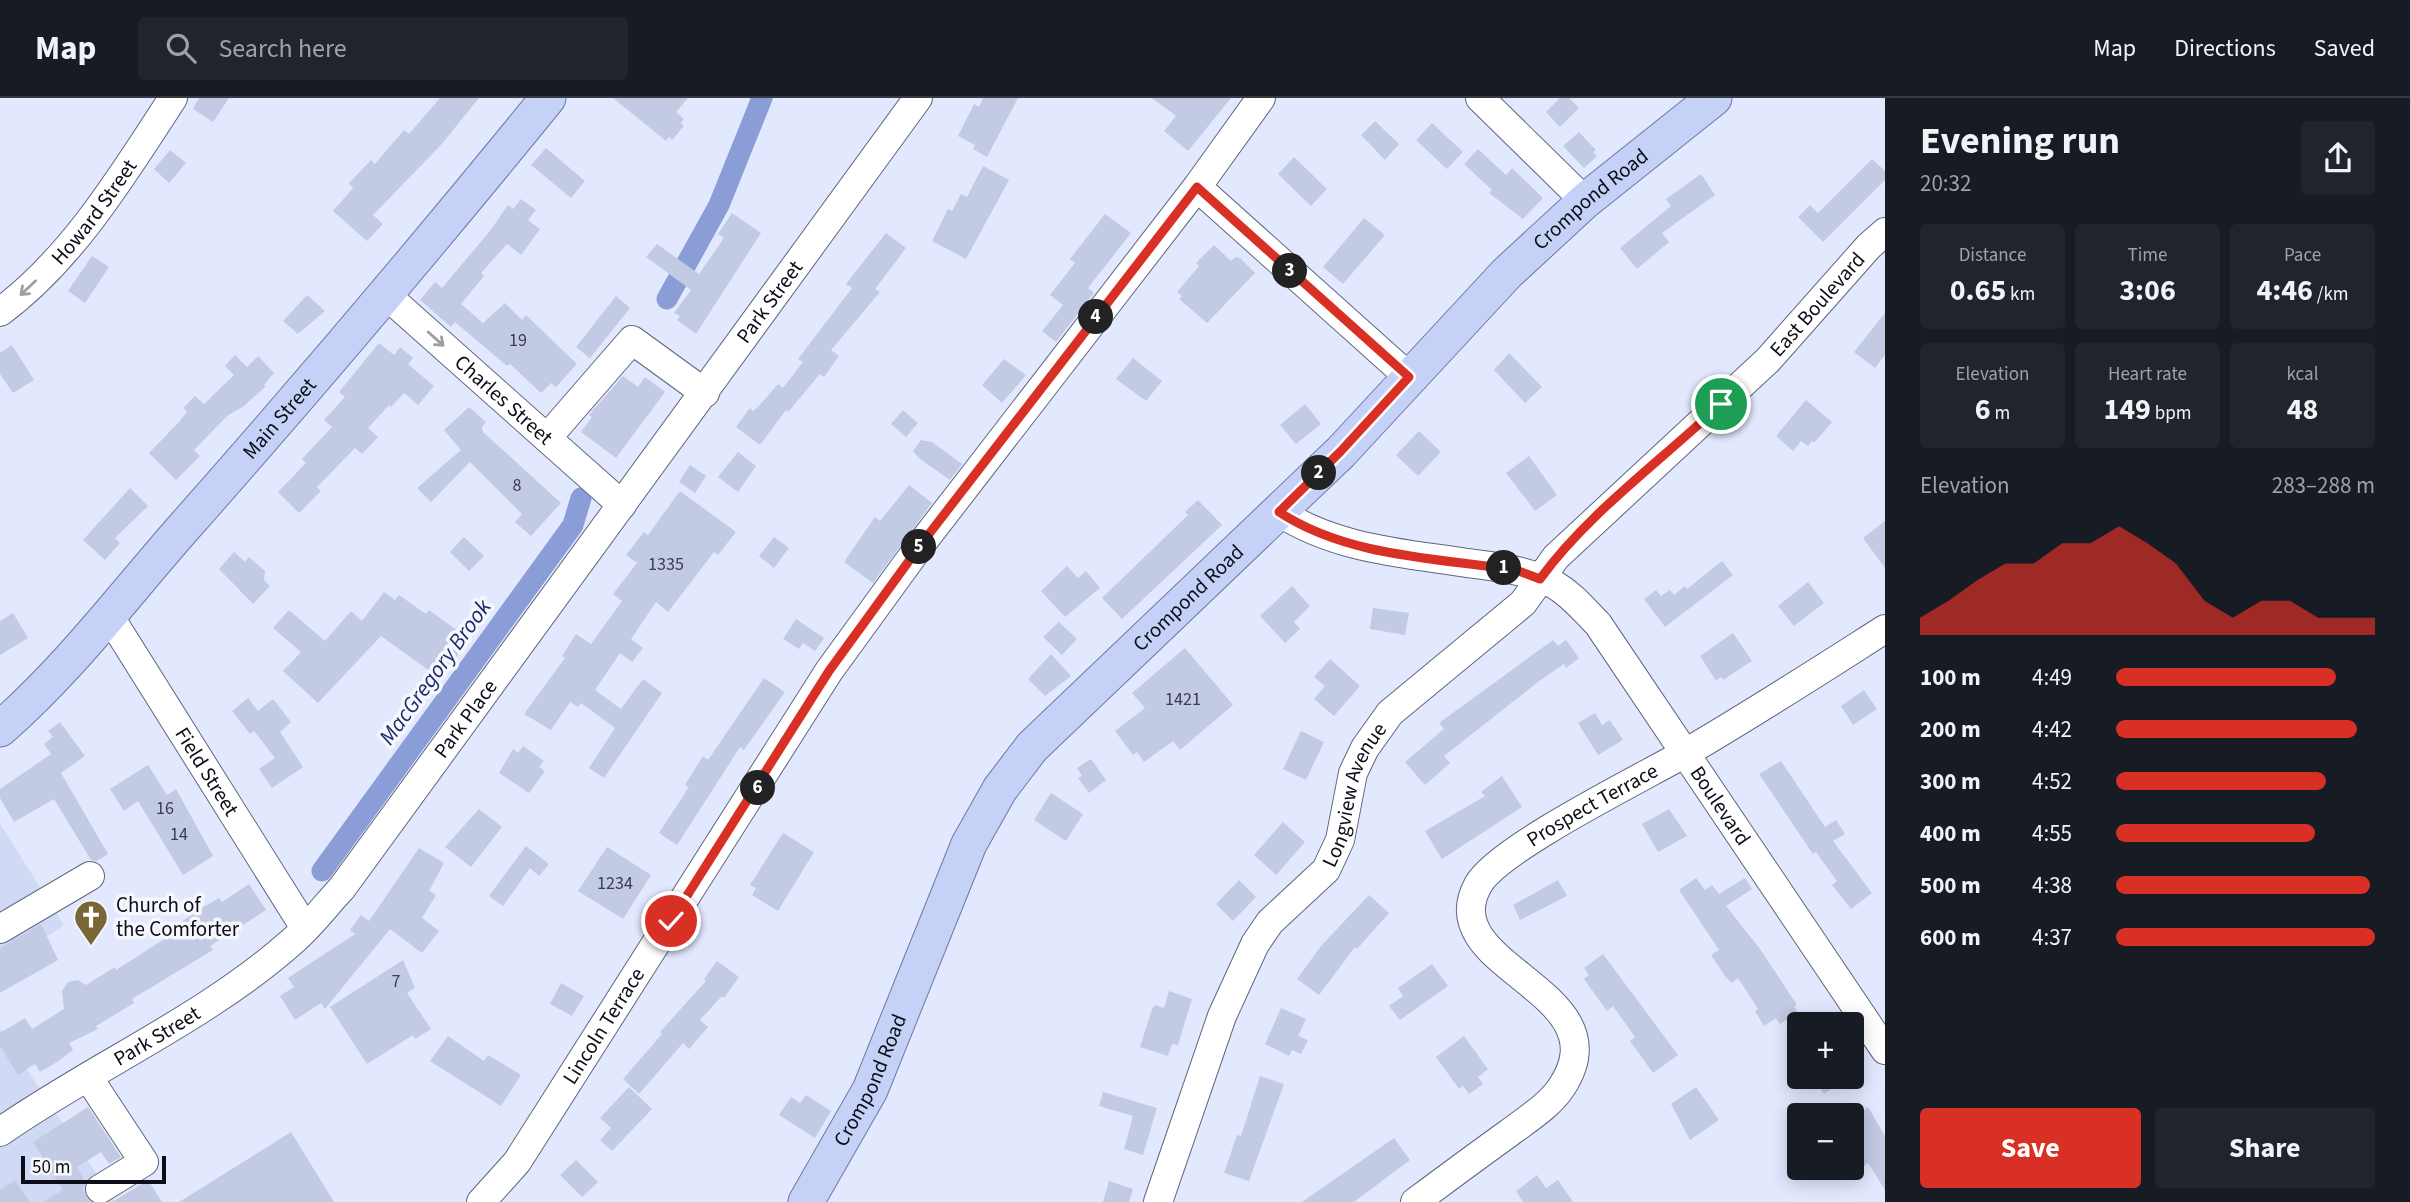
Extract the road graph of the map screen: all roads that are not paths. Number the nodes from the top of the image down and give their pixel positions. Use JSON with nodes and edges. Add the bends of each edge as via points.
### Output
{"nodes":[{"id":1,"x":173,"y":98,"type":"edge"},
{"id":2,"x":548,"y":98,"type":"edge"},
{"id":3,"x":918,"y":98,"type":"edge"},
{"id":4,"x":1261,"y":98,"type":"edge"},
{"id":5,"x":1480,"y":98,"type":"edge"},
{"id":6,"x":1714,"y":98,"type":"edge"},
{"id":7,"x":1197,"y":187,"type":"junction"},
{"id":8,"x":1586,"y":201,"type":"junction"},
{"id":9,"x":1885,"y":232,"type":"edge"},
{"id":10,"x":385,"y":294,"type":"junction"},
{"id":11,"x":0,"y":312,"type":"edge"},
{"id":12,"x":1409,"y":377,"type":"junction"},
{"id":13,"x":705,"y":393,"type":"junction"},
{"id":14,"x":547,"y":438,"type":"junction"},
{"id":15,"x":622,"y":505,"type":"junction"},
{"id":16,"x":1279,"y":512,"type":"junction"},
{"id":17,"x":1540,"y":579,"type":"junction"},
{"id":18,"x":108,"y":614,"type":"junction"},
{"id":19,"x":1885,"y":629,"type":"edge"},
{"id":20,"x":0,"y":729,"type":"edge"},
{"id":21,"x":1685,"y":753,"type":"junction"},
{"id":22,"x":90,"y":876,"type":"dead end"},
{"id":23,"x":305,"y":928,"type":"junction"},
{"id":24,"x":0,"y":929,"type":"edge"},
{"id":25,"x":1885,"y":1050,"type":"edge"},
{"id":26,"x":88,"y":1077,"type":"junction"},
{"id":27,"x":0,"y":1132,"type":"edge"},
{"id":28,"x":100,"y":1189,"type":"dead end"},
{"id":29,"x":481,"y":1202,"type":"edge"},
{"id":30,"x":806,"y":1202,"type":"edge"},
{"id":31,"x":1158,"y":1202,"type":"edge"},
{"id":32,"x":1415,"y":1202,"type":"edge"}],
"edges":[{"from":1,"to":11,"type":"street","name":"Howard Street","one_way":true,"via":[[64,251]]},
{"from":2,"to":10,"type":"main road","name":"Main Street"},
{"from":3,"to":13,"type":"street","name":"Park Street"},
{"from":4,"to":7,"type":"street","name":"Lincoln Terrace"},
{"from":5,"to":8,"type":"street"},
{"from":6,"to":8,"type":"main road","name":"Crompond Road"},
{"from":7,"to":12,"type":"street"},
{"from":7,"to":29,"type":"street","name":"Lincoln Terrace","via":[[829,671],[517,1162]]},
{"from":8,"to":12,"type":"main road","name":"Crompond Road","via":[[1507,273]]},
{"from":9,"to":17,"type":"street","name":"East Boulevard","via":[[1768,360],[1602,512]]},
{"from":10,"to":14,"type":"street","name":"Charles Street","one_way":true},
{"from":10,"to":18,"type":"main road","name":"Main Street"},
{"from":12,"to":16,"type":"main road","name":"Crompond Road"},
{"from":13,"to":14,"type":"street","via":[[632,340]]},
{"from":13,"to":15,"type":"street","name":"Park Street"},
{"from":14,"to":15,"type":"street","name":"Charles Street"},
{"from":15,"to":23,"type":"street","name":"Park Place","via":[[342,888]]},
{"from":16,"to":17,"type":"street","name":"Boulevard","via":[[1304,528],[1359,547],[1516,570]]},
{"from":16,"to":30,"type":"main road","name":"Crompond Road","via":[[1073,706],[1032,747],[1000,789],[969,844],[870,1090]]},
{"from":17,"to":21,"type":"street","name":"Boulevard","via":[[1572,597],[1598,624]]},
{"from":17,"to":31,"type":"street","name":"Longview Avenue","via":[[1523,603],[1390,713],[1365,748],[1353,773],[1340,840],[1326,870],[1270,922],[1222,1016]]},
{"from":18,"to":20,"type":"main road","name":"Main Street","via":[[38,695]]},
{"from":18,"to":23,"type":"street","name":"Field Street"},
{"from":19,"to":21,"type":"street","name":"Prospect Terrace"},
{"from":21,"to":25,"type":"street","name":"Boulevard"},
{"from":21,"to":32,"type":"street","name":"Prospect Terrace","via":[[1534,839],[1492,867],[1479,883],[1469,914],[1472,928],[1483,944],[1555,1004],[1573,1038],[1575,1055],[1561,1088],[1540,1109]]},
{"from":22,"to":24,"type":"street"},
{"from":23,"to":26,"type":"street","name":"Park Street","via":[[189,1016]]},
{"from":26,"to":27,"type":"street","name":"Park Street"},
{"from":26,"to":28,"type":"street","via":[[144,1162]]}]}
